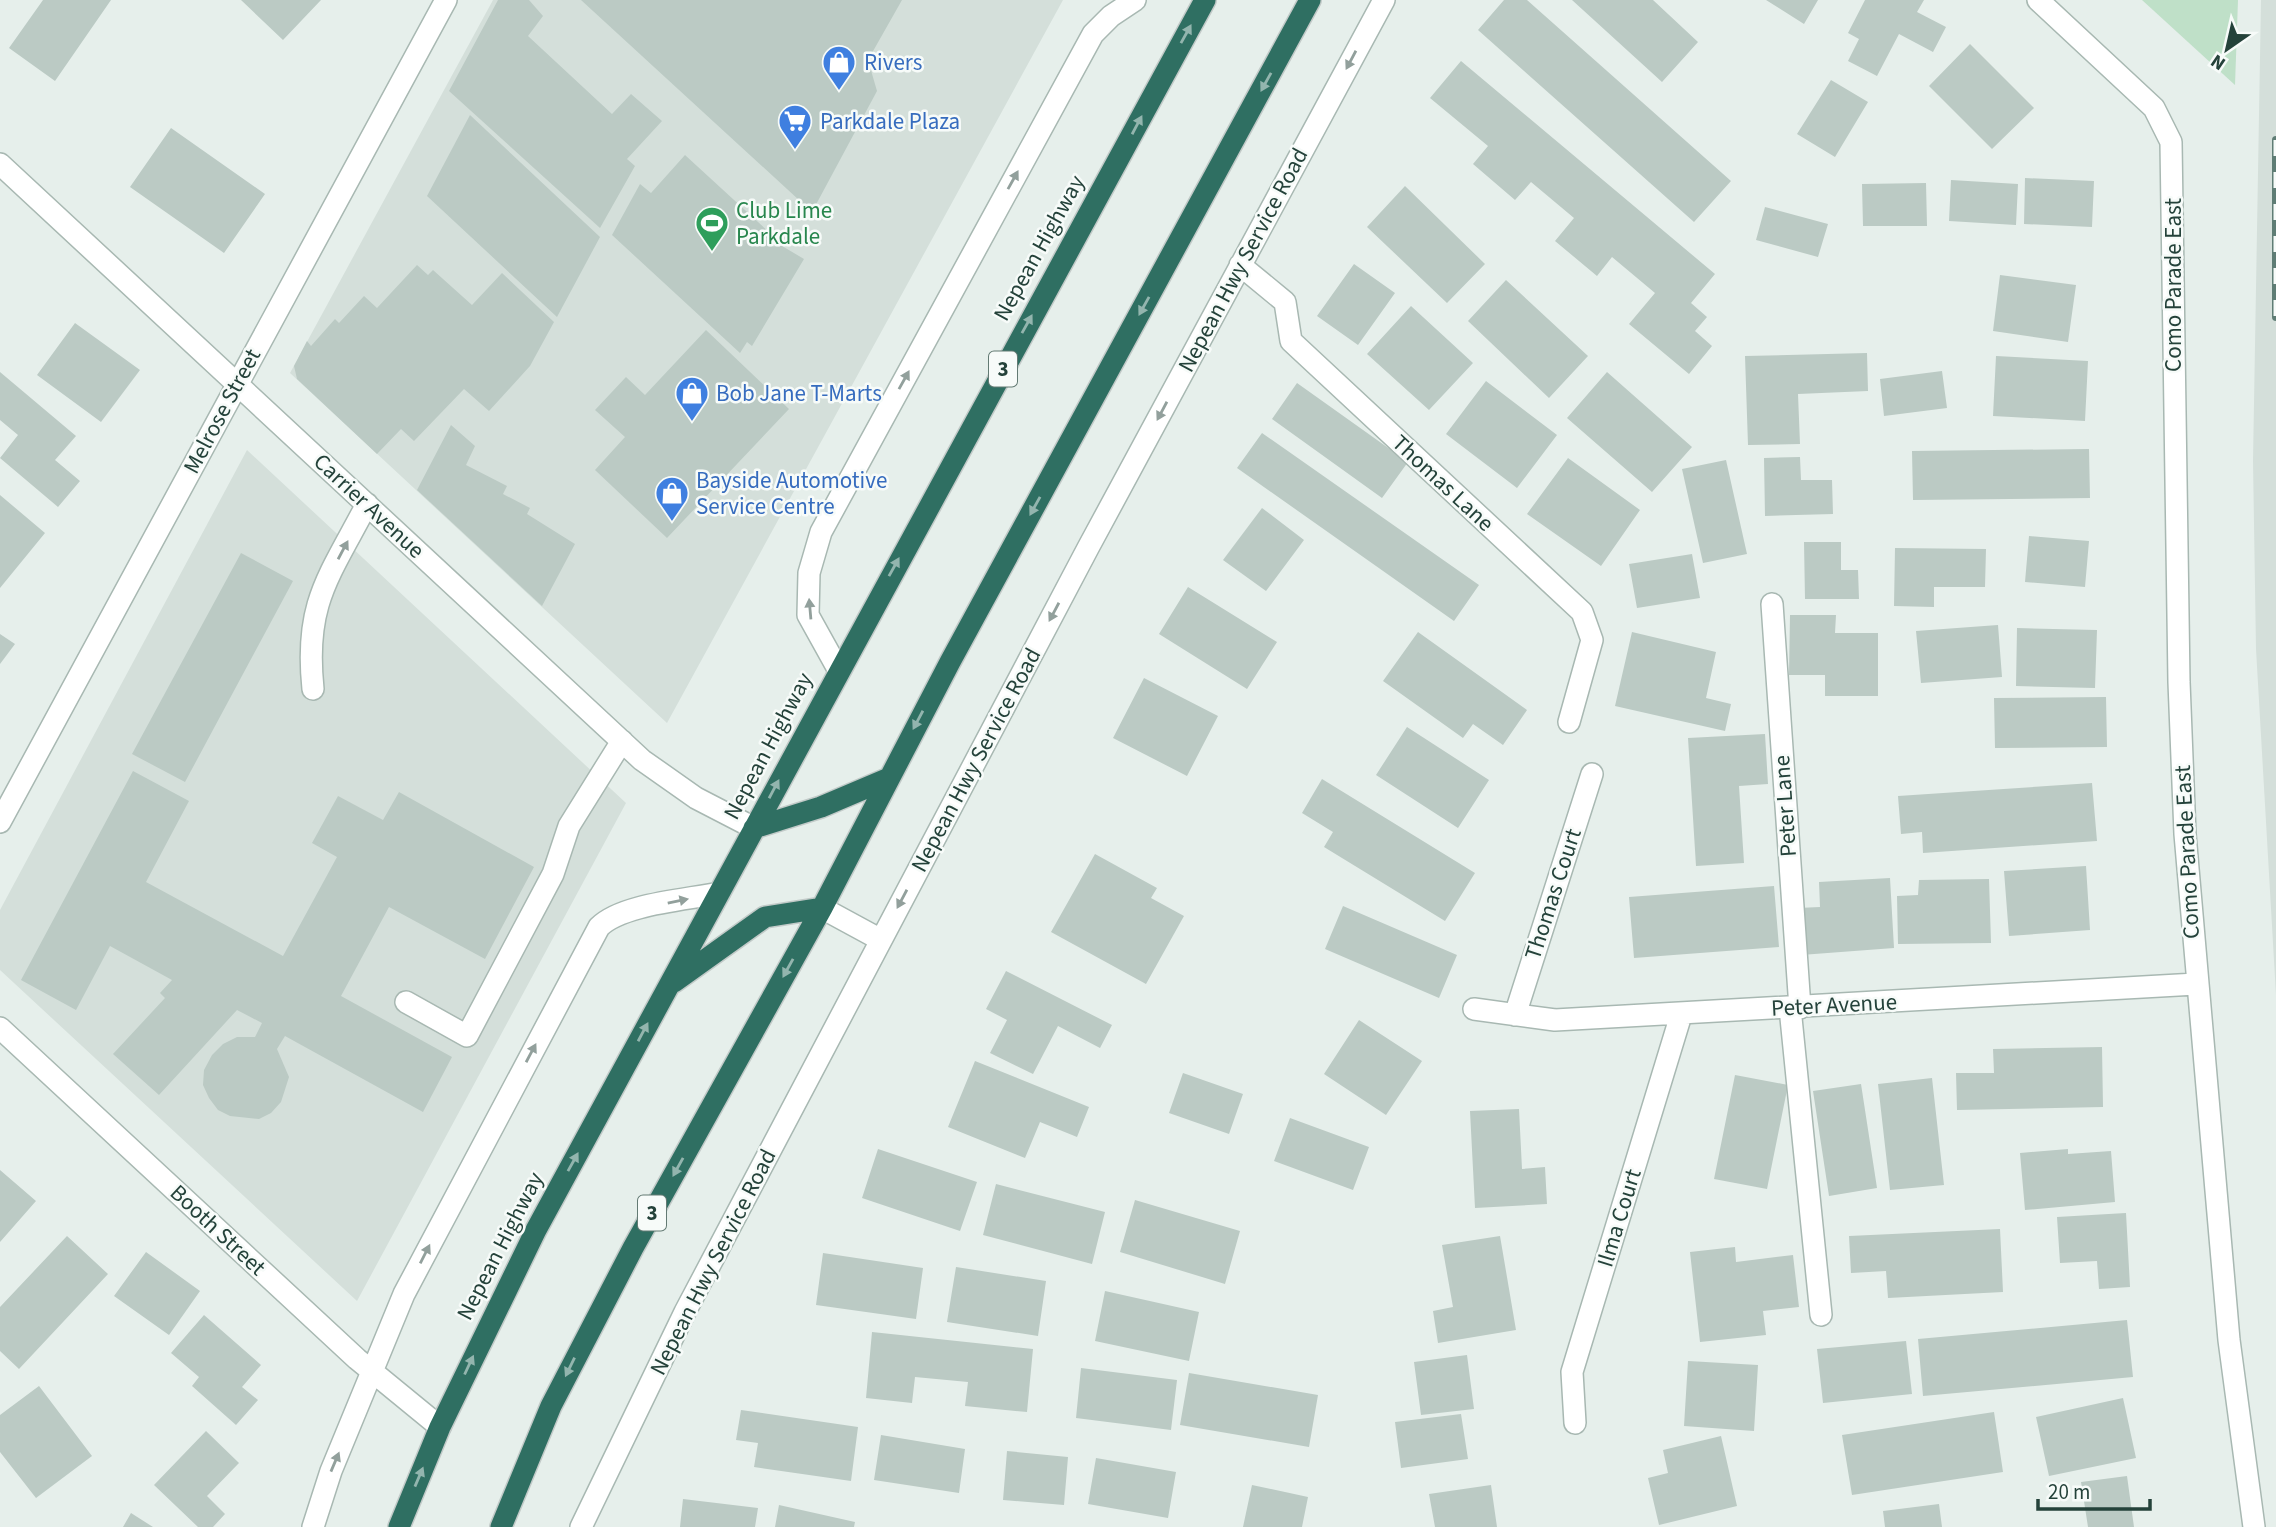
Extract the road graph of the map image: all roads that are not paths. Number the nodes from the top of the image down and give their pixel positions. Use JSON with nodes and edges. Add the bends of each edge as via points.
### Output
{"nodes":[{"id":1,"x":446,"y":0,"type":"edge"},
{"id":2,"x":1135,"y":0,"type":"edge"},
{"id":3,"x":1205,"y":0,"type":"edge"},
{"id":4,"x":1310,"y":0,"type":"edge"},
{"id":5,"x":1384,"y":0,"type":"edge"},
{"id":6,"x":2038,"y":0,"type":"edge"},
{"id":7,"x":0,"y":164,"type":"edge"},
{"id":8,"x":1240,"y":265,"type":"junction"},
{"id":9,"x":237,"y":384,"type":"junction"},
{"id":10,"x":367,"y":504,"type":"junction"},
{"id":11,"x":1772,"y":604,"type":"dead end"},
{"id":12,"x":838,"y":669,"type":"junction"},
{"id":13,"x":313,"y":689,"type":"dead end"},
{"id":14,"x":1569,"y":722,"type":"dead end"},
{"id":15,"x":622,"y":741,"type":"junction"},
{"id":16,"x":1592,"y":774,"type":"dead end"},
{"id":17,"x":887,"y":779,"type":"junction"},
{"id":18,"x":0,"y":822,"type":"edge"},
{"id":19,"x":754,"y":828,"type":"junction"},
{"id":20,"x":719,"y":893,"type":"junction"},
{"id":21,"x":822,"y":908,"type":"junction"},
{"id":22,"x":881,"y":940,"type":"junction"},
{"id":23,"x":2196,"y":984,"type":"junction"},
{"id":24,"x":667,"y":988,"type":"junction"},
{"id":25,"x":406,"y":1002,"type":"dead end"},
{"id":26,"x":1795,"y":1008,"type":"junction"},
{"id":27,"x":1474,"y":1009,"type":"dead end"},
{"id":28,"x":1515,"y":1015,"type":"junction"},
{"id":29,"x":1681,"y":1015,"type":"junction"},
{"id":30,"x":0,"y":1028,"type":"edge"},
{"id":31,"x":1821,"y":1315,"type":"dead end"},
{"id":32,"x":373,"y":1372,"type":"junction"},
{"id":33,"x":1575,"y":1423,"type":"dead end"},
{"id":34,"x":440,"y":1427,"type":"junction"},
{"id":35,"x":313,"y":1527,"type":"edge"},
{"id":36,"x":399,"y":1527,"type":"edge"},
{"id":37,"x":501,"y":1527,"type":"edge"},
{"id":38,"x":581,"y":1527,"type":"edge"},
{"id":39,"x":2254,"y":1527,"type":"edge"}],
"edges":[{"from":1,"to":9,"type":"street","name":"Melrose Street"},
{"from":12,"to":2,"type":"street","one_way":true,"via":[[808,615],[809,573],[821,532],[1093,34]]},
{"from":12,"to":3,"type":"highway","name":"Nepean Highway","number":"3","one_way":true},
{"from":4,"to":17,"type":"highway","number":"3","one_way":true},
{"from":5,"to":8,"type":"street","name":"Nepean Hwy Service Road","one_way":true},
{"from":6,"to":23,"type":"street","name":"Como Parade East","via":[[2154,108],[2171,142],[2179,682]]},
{"from":7,"to":9,"type":"street","name":"Carrier Avenue"},
{"from":8,"to":14,"type":"street","name":"Thomas Lane","via":[[1285,302],[1291,341],[1582,612],[1592,640]]},
{"from":8,"to":22,"type":"street","name":"Nepean Hwy Service Road","one_way":true},
{"from":9,"to":10,"type":"street","name":"Carrier Avenue"},
{"from":9,"to":18,"type":"street","name":"Melrose Street"},
{"from":13,"to":10,"type":"street","one_way":true,"via":[[310,629],[318,595]]},
{"from":10,"to":15,"type":"street","name":"Carrier Avenue"},
{"from":11,"to":26,"type":"street","name":"Peter Lane"},
{"from":19,"to":12,"type":"highway","name":"Nepean Highway","number":"3","one_way":true},
{"from":15,"to":19,"type":"street","name":"Carrier Avenue","via":[[679,787]]},
{"from":15,"to":25,"type":"street","via":[[569,826],[553,874],[467,1036]]},
{"from":16,"to":28,"type":"street","name":"Thomas Court"},
{"from":17,"to":19,"type":"highway"},
{"from":17,"to":21,"type":"highway","number":"3"},
{"from":19,"to":20,"type":"highway","name":"Nepean Highway","number":"3"},
{"from":20,"to":24,"type":"highway","name":"Nepean Highway","number":"3"},
{"from":32,"to":20,"type":"street","one_way":true,"via":[[404,1294],[598,927],[629,911]]},
{"from":21,"to":22,"type":"street"},
{"from":21,"to":24,"type":"highway","via":[[765,917]]},
{"from":21,"to":37,"type":"highway","number":"3","one_way":true,"via":[[581,1346]]},
{"from":22,"to":38,"type":"street","name":"Nepean Hwy Service Road","via":[[685,1312]]},
{"from":23,"to":26,"type":"street","name":"Peter Avenue"},
{"from":23,"to":39,"type":"street","name":"Como Parade East","via":[[2229,1340]]},
{"from":34,"to":24,"type":"highway","name":"Nepean Highway","number":"3","one_way":true,"via":[[536,1230]]},
{"from":26,"to":29,"type":"street","name":"Peter Avenue"},
{"from":26,"to":31,"type":"street","name":"Peter Lane"},
{"from":27,"to":28,"type":"street","name":"Peter Avenue"},
{"from":28,"to":29,"type":"street","name":"Peter Avenue","via":[[1555,1020]]},
{"from":29,"to":33,"type":"street","name":"Ilma Court","via":[[1572,1372]]},
{"from":30,"to":32,"type":"street","name":"Booth Street"},
{"from":32,"to":34,"type":"street","name":"Booth Street"},
{"from":35,"to":32,"type":"street","one_way":true},
{"from":36,"to":34,"type":"highway","name":"Nepean Highway","number":"3","one_way":true}]}
